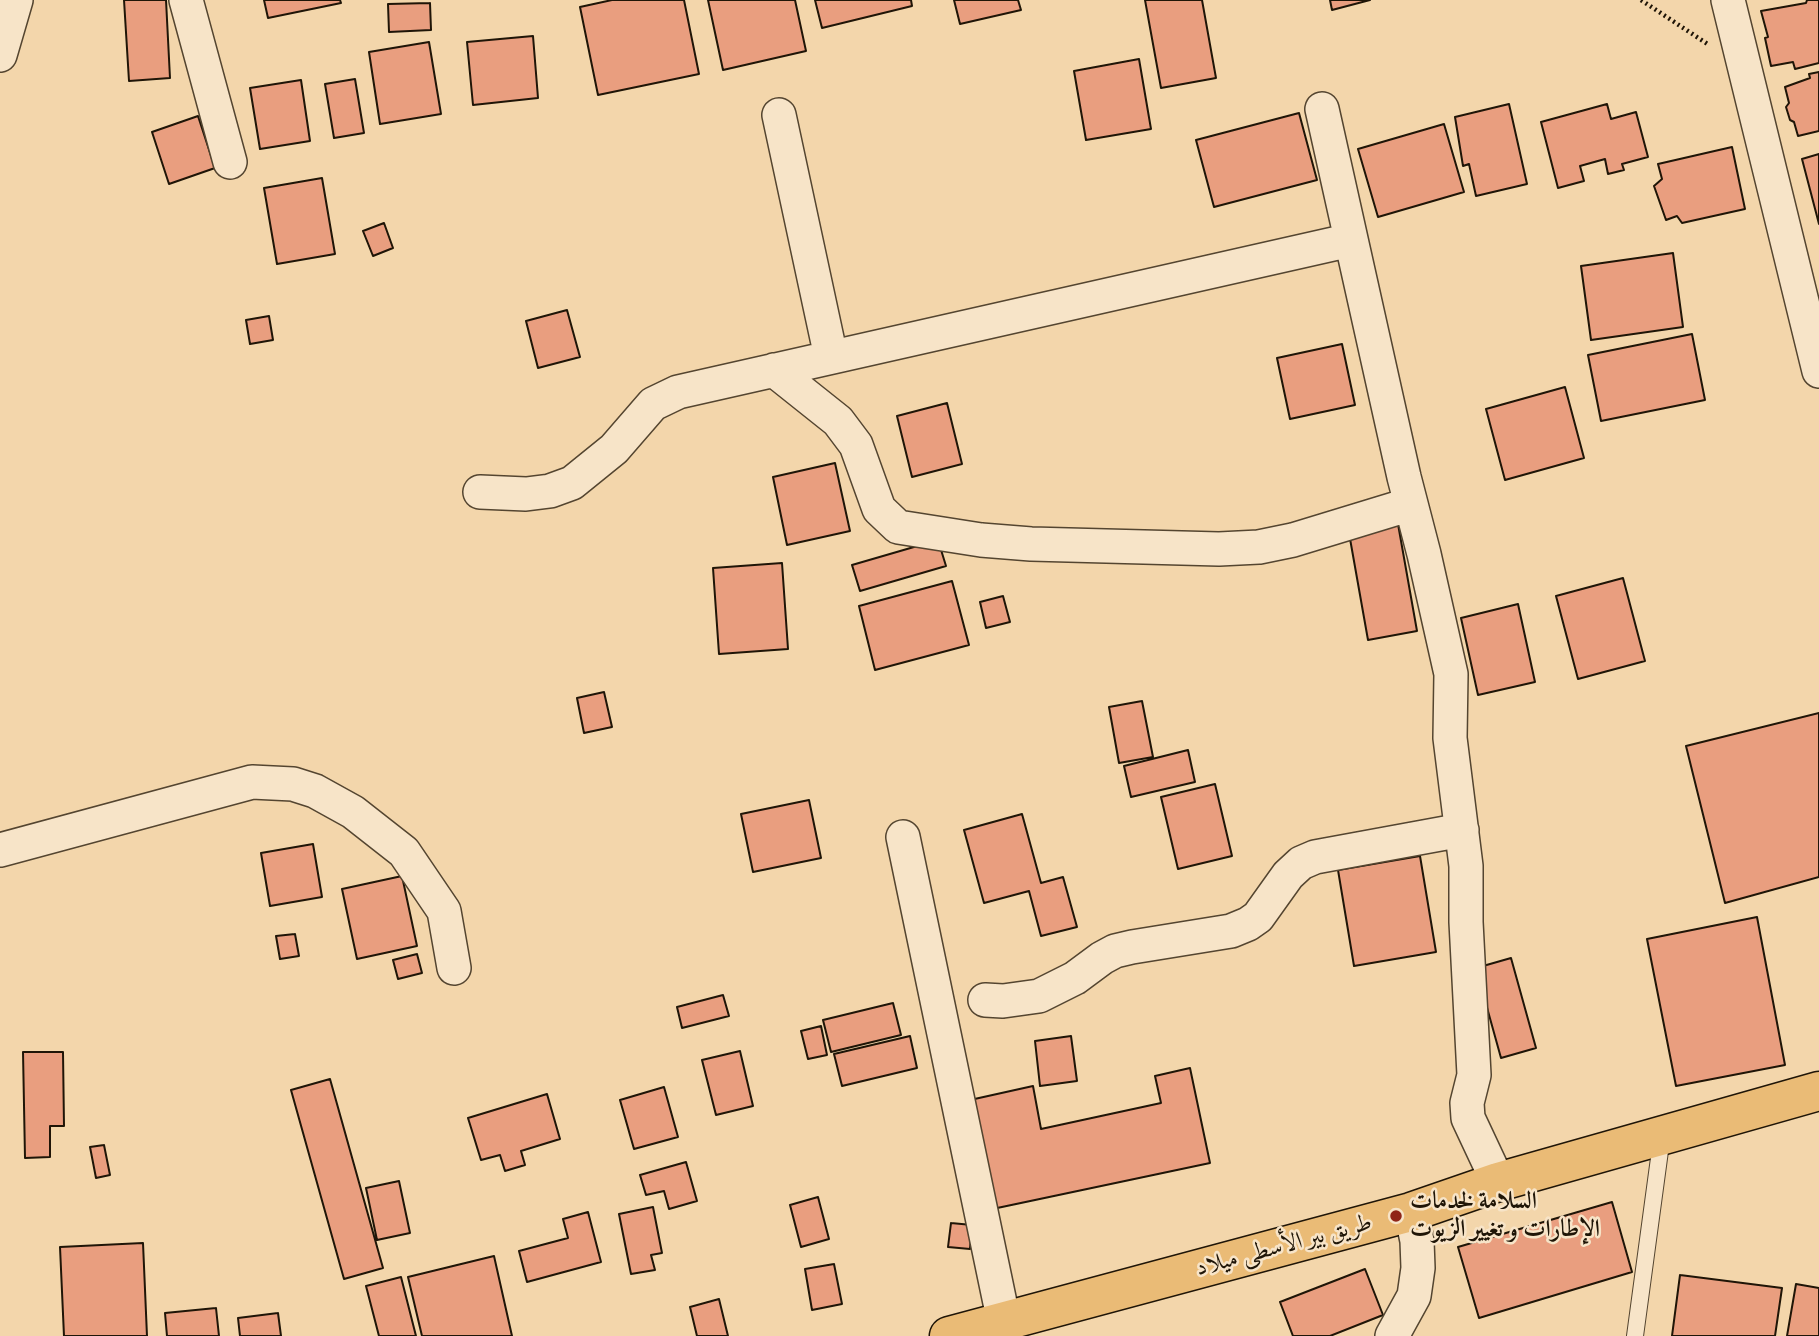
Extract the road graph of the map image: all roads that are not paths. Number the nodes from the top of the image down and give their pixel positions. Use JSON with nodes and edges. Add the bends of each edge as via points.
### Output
{"nodes":[{"id":1,"x":16,"y":0,"type":"edge"},
{"id":2,"x":186,"y":0,"type":"edge"},
{"id":3,"x":1728,"y":0,"type":"edge"},
{"id":4,"x":0,"y":55,"type":"edge"},
{"id":5,"x":1322,"y":110,"type":"dead end"},
{"id":6,"x":779,"y":115,"type":"dead end"},
{"id":7,"x":230,"y":162,"type":"dead end"},
{"id":8,"x":1351,"y":240,"type":"junction"},
{"id":9,"x":831,"y":357,"type":"junction"},
{"id":10,"x":774,"y":370,"type":"junction"},
{"id":11,"x":1819,"y":371,"type":"edge"},
{"id":12,"x":480,"y":492,"type":"dead end"},
{"id":13,"x":1411,"y":505,"type":"junction"},
{"id":14,"x":1462,"y":830,"type":"junction"},
{"id":15,"x":903,"y":837,"type":"dead end"},
{"id":16,"x":0,"y":850,"type":"edge"},
{"id":17,"x":454,"y":968,"type":"dead end"},
{"id":18,"x":985,"y":1000,"type":"dead end"},
{"id":19,"x":1819,"y":1091,"type":"edge"},
{"id":20,"x":1662,"y":1136,"type":"junction"},
{"id":21,"x":1499,"y":1182,"type":"junction"},
{"id":22,"x":1411,"y":1212,"type":"junction"},
{"id":23,"x":1004,"y":1321,"type":"junction"},
{"id":24,"x":949,"y":1336,"type":"edge"},
{"id":25,"x":1392,"y":1336,"type":"edge"},
{"id":26,"x":1636,"y":1336,"type":"edge"}],
"edges":[{"from":1,"to":4,"type":"street"},
{"from":2,"to":7,"type":"street"},
{"from":3,"to":11,"type":"street"},
{"from":5,"to":8,"type":"street"},
{"from":6,"to":9,"type":"street"},
{"from":8,"to":9,"type":"street"},
{"from":8,"to":13,"type":"street"},
{"from":9,"to":10,"type":"street"},
{"from":10,"to":12,"type":"street","via":[[678,392],[653,404],[614,449],[572,483],[526,494]]},
{"from":10,"to":13,"type":"street","via":[[838,421],[856,445],[878,509],[898,527],[1031,544],[1259,547]]},
{"from":13,"to":14,"type":"street","via":[[1451,674],[1450,738]]},
{"from":14,"to":18,"type":"street","via":[[1315,857],[1288,875],[1258,917],[1231,931],[1115,951],[1039,996]]},
{"from":14,"to":21,"type":"street","via":[[1474,1075],[1468,1118]]},
{"from":15,"to":23,"type":"street"},
{"from":16,"to":17,"type":"street","via":[[252,782],[293,784],[315,790],[353,812],[404,852],[444,911]]},
{"from":19,"to":20,"type":"main road","name":"طريق بير الأسطى ميلاد"},
{"from":20,"to":21,"type":"main road","name":"طريق بير الأسطى ميلاد"},
{"from":20,"to":26,"type":"lane"},
{"from":21,"to":22,"type":"main road","name":"طريق بير الأسطى ميلاد"},
{"from":22,"to":23,"type":"main road","name":"طريق بير الأسطى ميلاد"},
{"from":22,"to":25,"type":"street","via":[[1418,1268],[1414,1296]]},
{"from":23,"to":24,"type":"main road","name":"طريق بير الأسطى ميلاد"}]}
